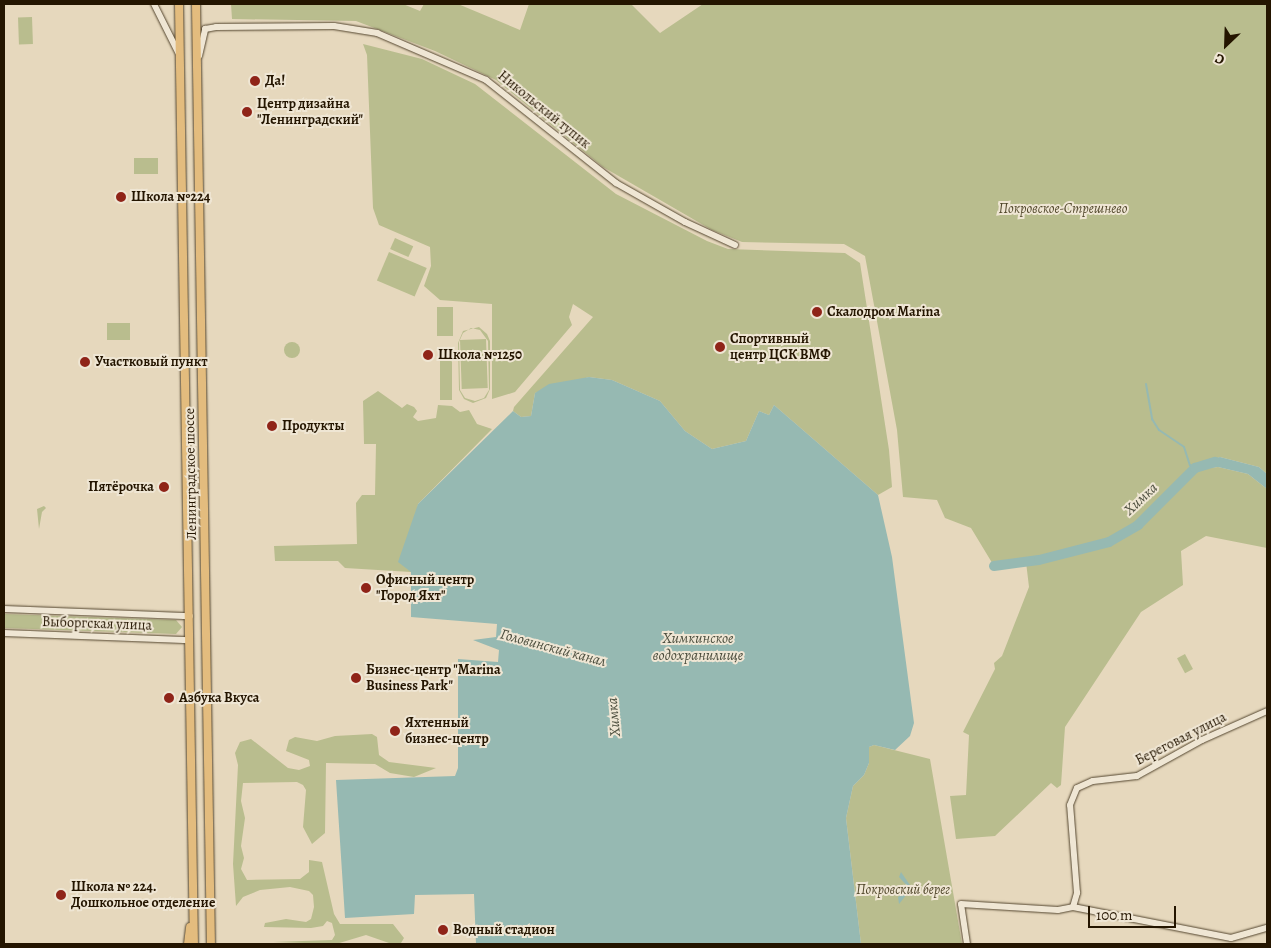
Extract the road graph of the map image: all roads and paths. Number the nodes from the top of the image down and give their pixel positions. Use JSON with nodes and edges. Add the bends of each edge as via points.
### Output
{"nodes":[{"id":1,"x":154,"y":4,"type":"edge"},
{"id":2,"x":179,"y":4,"type":"edge"},
{"id":3,"x":196,"y":4,"type":"edge"},
{"id":4,"x":181,"y":61,"type":"junction"},
{"id":5,"x":198,"y":67,"type":"junction"},
{"id":6,"x":735,"y":245,"type":"dead end"},
{"id":7,"x":4,"y":609,"type":"edge"},
{"id":8,"x":190,"y":616,"type":"junction"},
{"id":9,"x":4,"y":633,"type":"edge"},
{"id":10,"x":190,"y":640,"type":"junction"},
{"id":11,"x":1267,"y":711,"type":"edge"},
{"id":12,"x":194,"y":885,"type":"junction"},
{"id":13,"x":212,"y":888,"type":"junction"},
{"id":14,"x":1073,"y":907,"type":"junction"},
{"id":15,"x":1267,"y":928,"type":"edge"},
{"id":16,"x":188,"y":944,"type":"edge"},
{"id":17,"x":194,"y":944,"type":"edge"},
{"id":18,"x":211,"y":944,"type":"edge"},
{"id":19,"x":215,"y":944,"type":"edge"},
{"id":20,"x":967,"y":944,"type":"edge"}],
"edges":[{"from":1,"to":4,"type":"street"},
{"from":2,"to":4,"type":"main road","name":"Ленинградское шоссе"},
{"from":3,"to":5,"type":"main road","name":"Ленинградское шоссе"},
{"from":4,"to":8,"type":"main road","name":"Ленинградское шоссе"},
{"from":5,"to":6,"type":"street","name":"Никольский тупик","via":[[205,29],[334,26],[366,30],[486,80],[616,183],[684,222]]},
{"from":5,"to":13,"type":"main road","name":"Ленинградское шоссе"},
{"from":7,"to":8,"type":"street","name":"Выборгская улица"},
{"from":8,"to":10,"type":"main road","name":"Ленинградское шоссе"},
{"from":9,"to":10,"type":"street","name":"Выборгская улица"},
{"from":10,"to":12,"type":"main road","name":"Ленинградское шоссе"},
{"from":11,"to":14,"type":"street","name":"Береговая улица","via":[[1202,740],[1138,776],[1093,781],[1077,788],[1070,805],[1077,893]]},
{"from":12,"to":16,"type":"main road"},
{"from":12,"to":17,"type":"main road","name":"Ленинградское шоссе"},
{"from":13,"to":18,"type":"main road","name":"Ленинградское шоссе"},
{"from":13,"to":19,"type":"main road"},
{"from":14,"to":15,"type":"street","via":[[1231,938]]},
{"from":14,"to":20,"type":"street","via":[[1058,910],[961,904]]}]}
